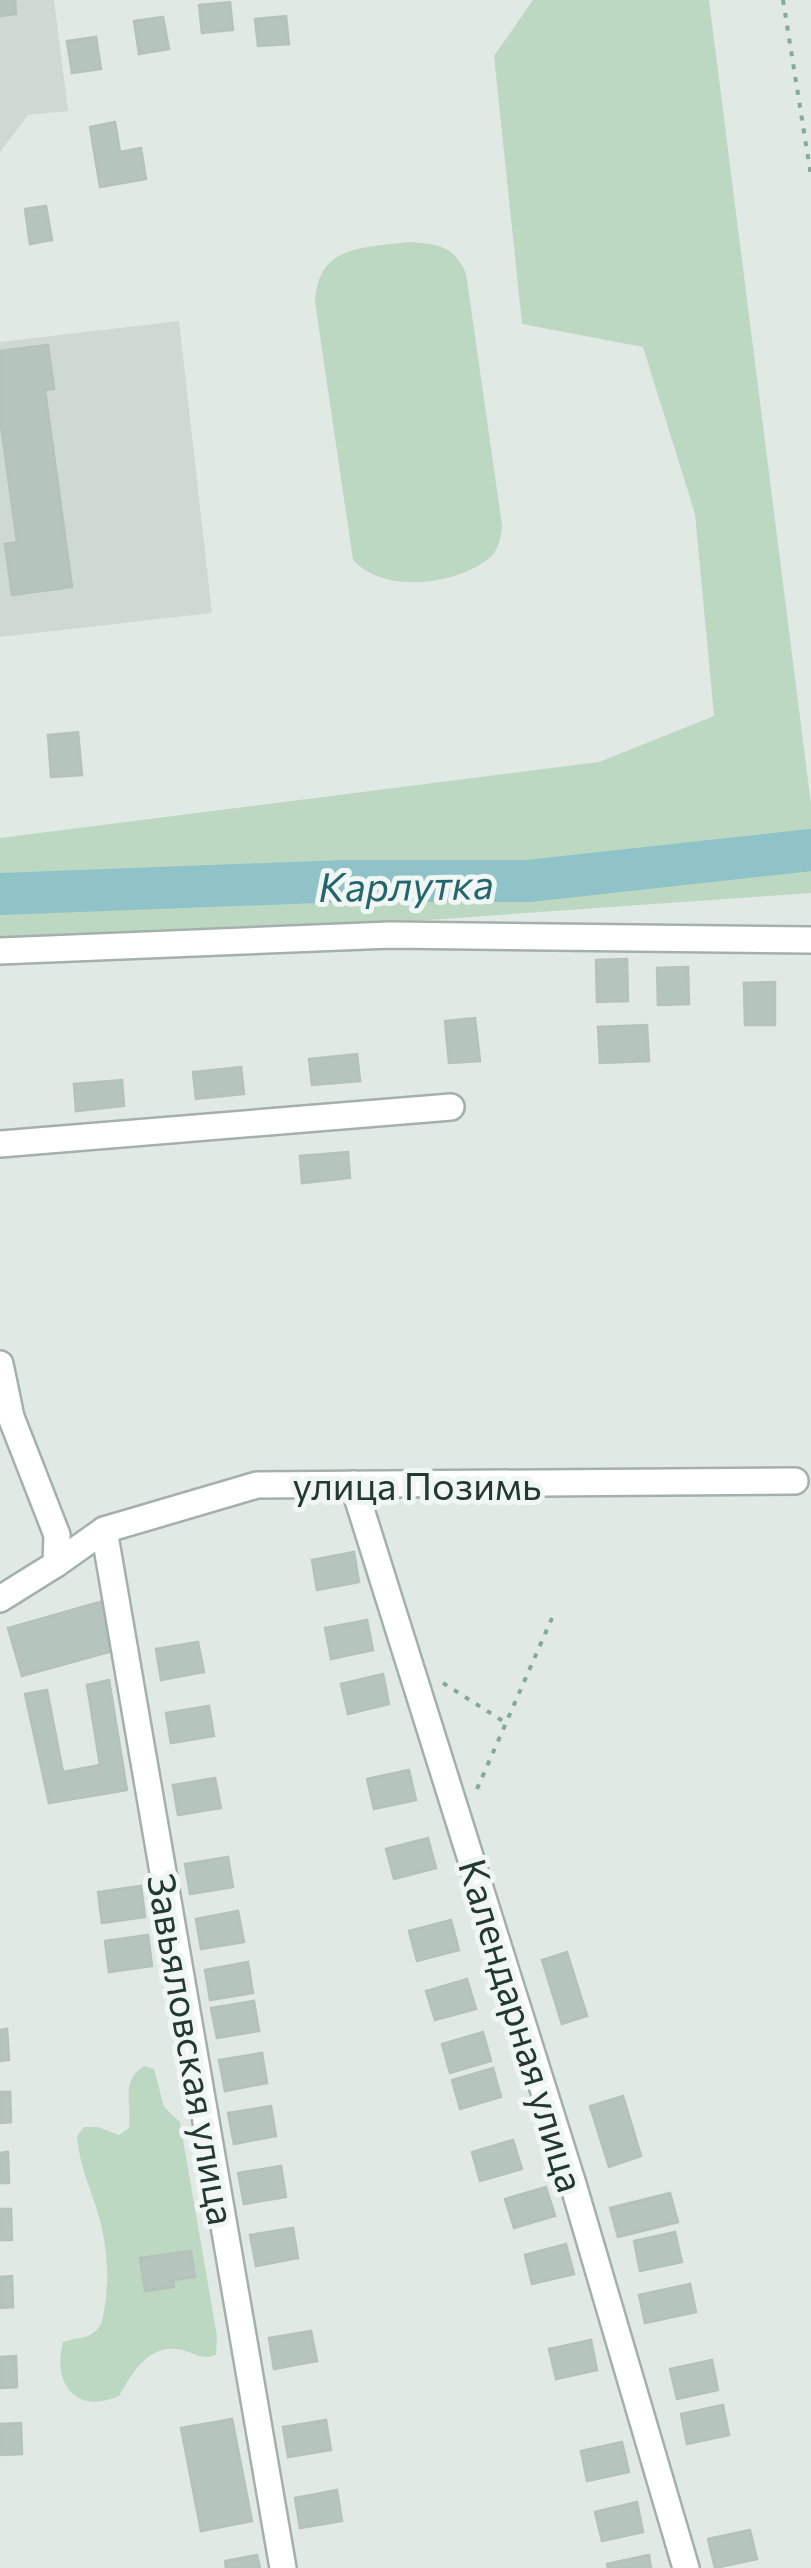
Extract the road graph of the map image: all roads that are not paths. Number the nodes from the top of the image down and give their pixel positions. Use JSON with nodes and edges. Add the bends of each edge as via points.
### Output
{"nodes":[{"id":1,"x":811,"y":940,"type":"edge"},
{"id":2,"x":0,"y":951,"type":"edge"},
{"id":3,"x":452,"y":1107,"type":"dead end"},
{"id":4,"x":0,"y":1144,"type":"edge"},
{"id":5,"x":0,"y":1364,"type":"edge"},
{"id":6,"x":795,"y":1481,"type":"dead end"},
{"id":7,"x":353,"y":1484,"type":"junction"},
{"id":8,"x":104,"y":1530,"type":"junction"},
{"id":9,"x":56,"y":1564,"type":"junction"},
{"id":10,"x":0,"y":1599,"type":"edge"},
{"id":11,"x":283,"y":2568,"type":"edge"},
{"id":12,"x":686,"y":2568,"type":"edge"}],
"edges":[{"from":1,"to":2,"type":"street","via":[[390,934]]},
{"from":3,"to":4,"type":"street"},
{"from":5,"to":9,"type":"street","via":[[11,1417],[57,1535]]},
{"from":6,"to":7,"type":"street","name":"улица Позимь"},
{"from":7,"to":8,"type":"street","name":"улица Позимь","via":[[257,1484]]},
{"from":7,"to":12,"type":"street","name":"Календарная улица","via":[[574,2184]]},
{"from":8,"to":9,"type":"street","name":"улица Позимь"},
{"from":8,"to":11,"type":"street","name":"Завьяловская улица"},
{"from":9,"to":10,"type":"street","name":"улица Позимь"}]}
